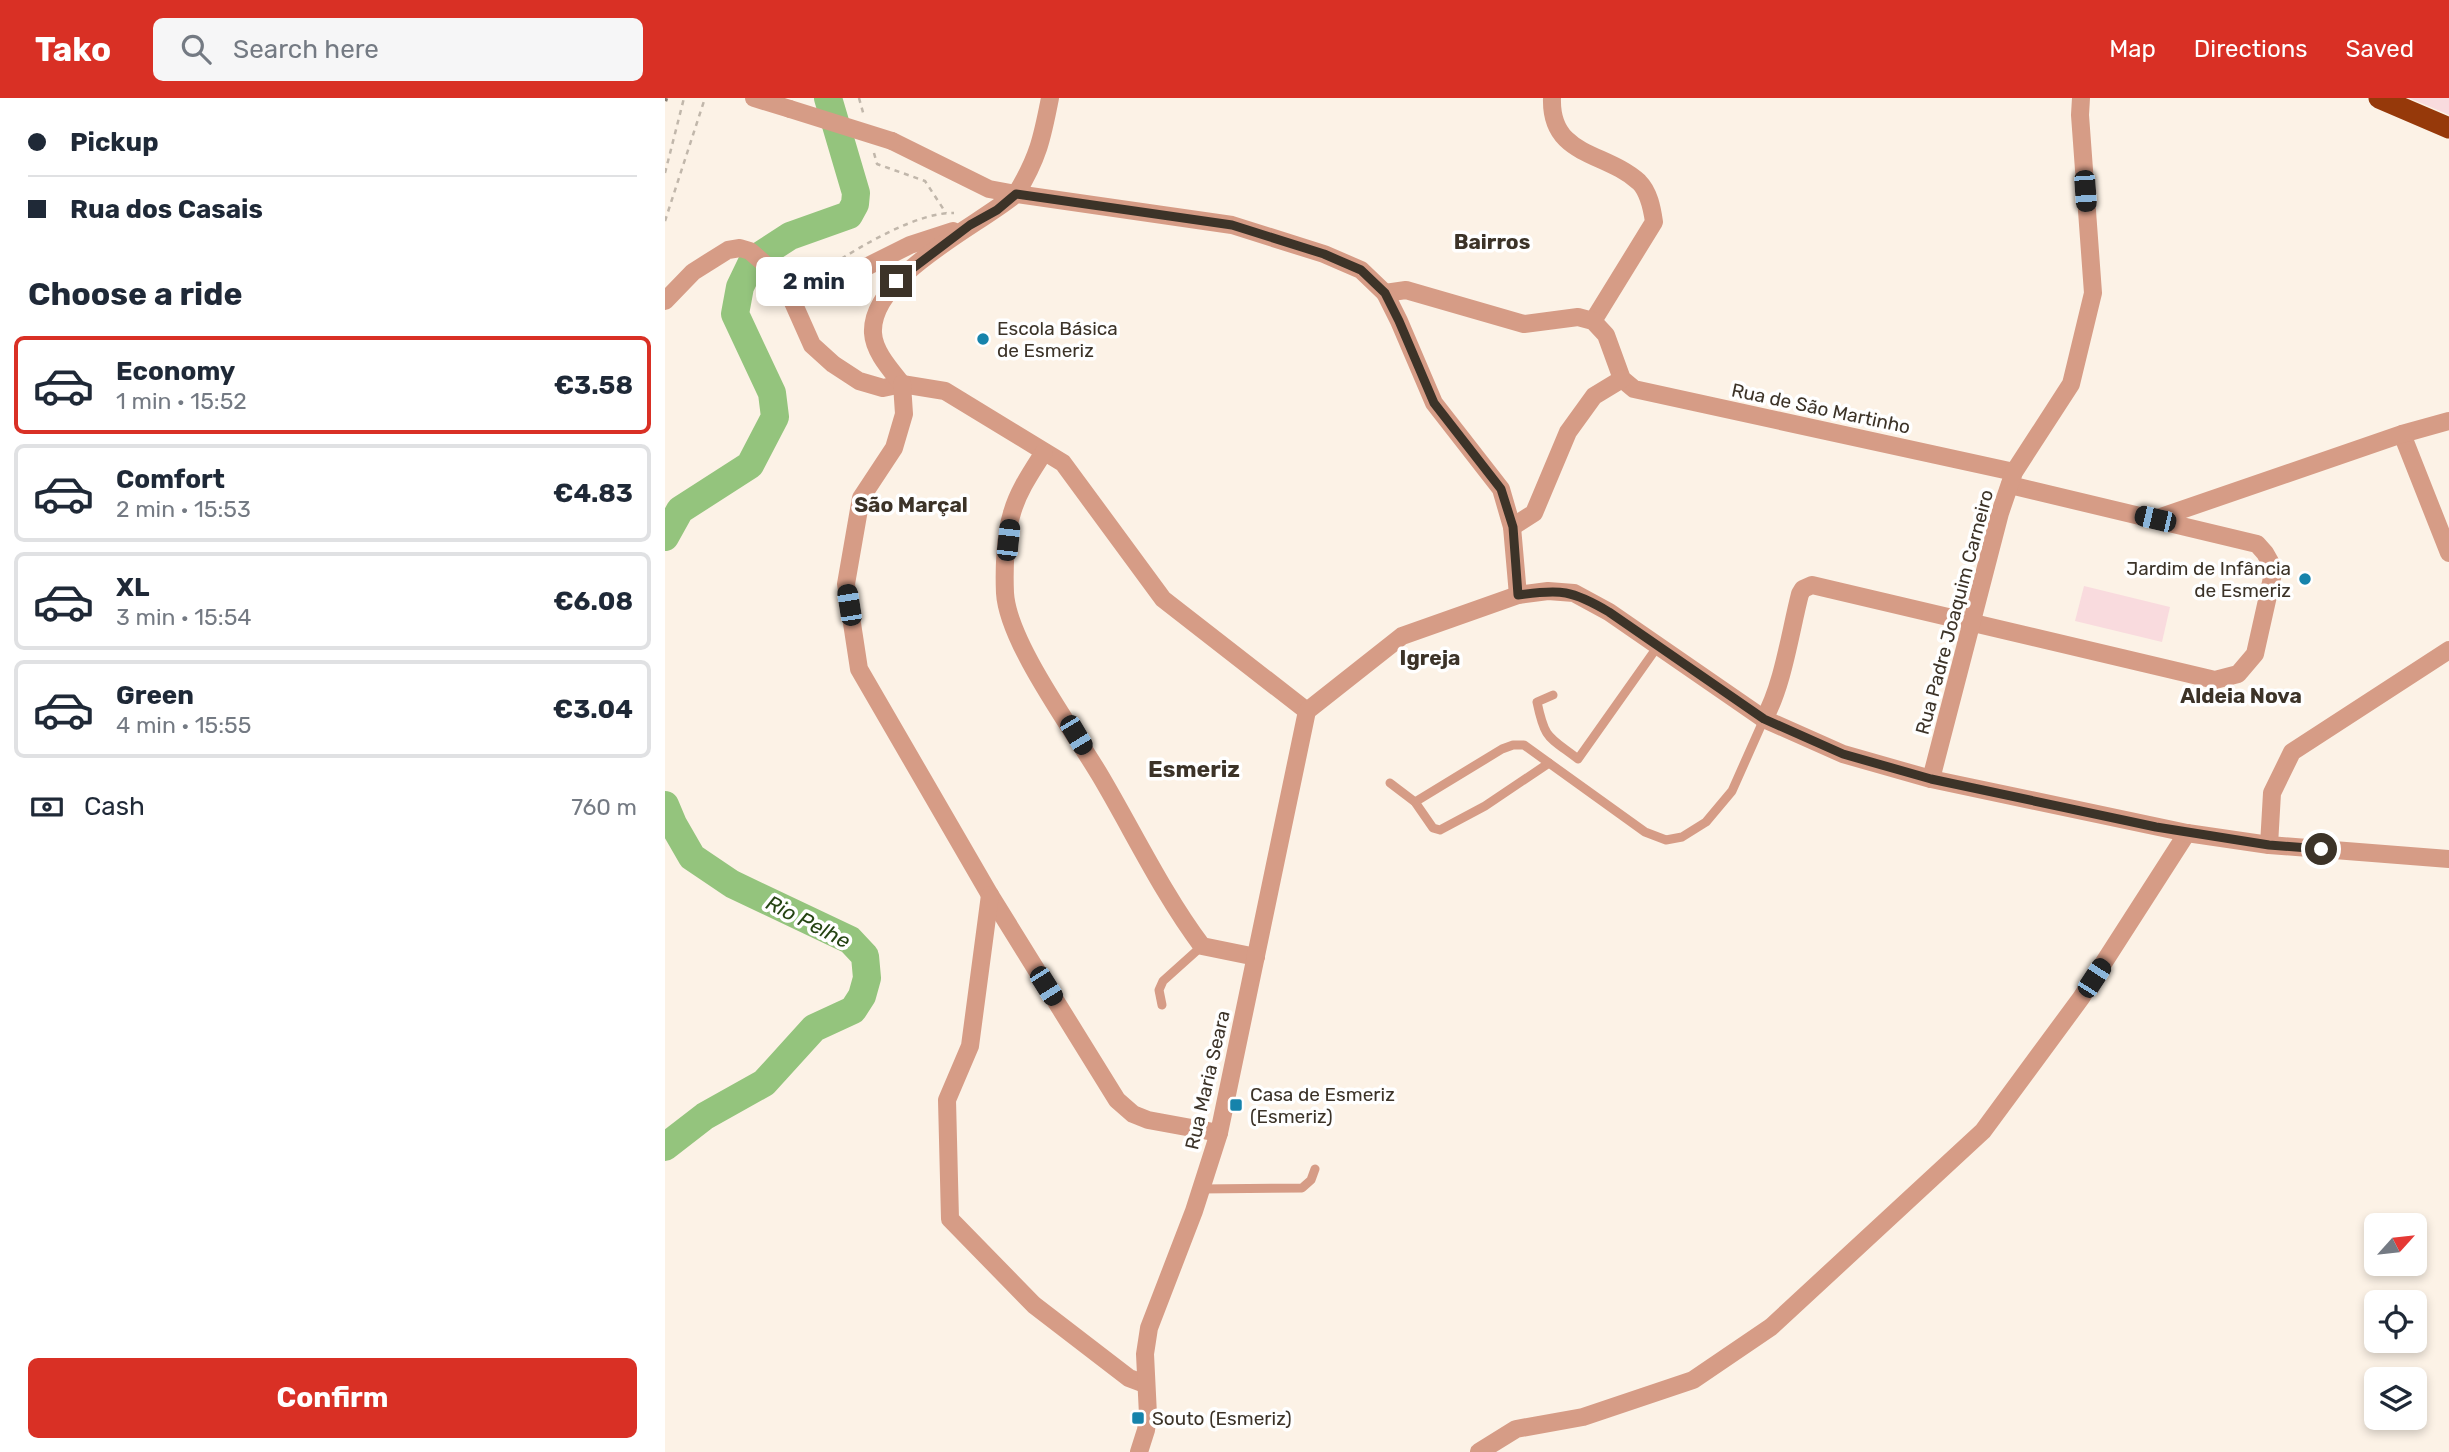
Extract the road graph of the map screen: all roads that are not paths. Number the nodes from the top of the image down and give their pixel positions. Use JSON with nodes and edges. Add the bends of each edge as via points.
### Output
{"nodes":[{"id":1,"x":754,"y":98,"type":"edge"},
{"id":2,"x":1050,"y":98,"type":"edge"},
{"id":3,"x":1552,"y":98,"type":"edge"},
{"id":4,"x":2081,"y":98,"type":"edge"},
{"id":5,"x":2379,"y":98,"type":"edge"},
{"id":6,"x":2449,"y":128,"type":"edge"},
{"id":7,"x":1016,"y":194,"type":"junction"},
{"id":8,"x":970,"y":225,"type":"junction"},
{"id":9,"x":788,"y":291,"type":"junction"},
{"id":10,"x":1385,"y":293,"type":"junction"},
{"id":11,"x":665,"y":301,"type":"edge"},
{"id":12,"x":1593,"y":321,"type":"junction"},
{"id":13,"x":1622,"y":379,"type":"junction"},
{"id":14,"x":902,"y":384,"type":"junction"},
{"id":15,"x":2449,"y":421,"type":"edge"},
{"id":16,"x":2403,"y":434,"type":"junction"},
{"id":17,"x":1044,"y":452,"type":"junction"},
{"id":18,"x":2012,"y":478,"type":"junction"},
{"id":19,"x":2155,"y":519,"type":"junction"},
{"id":20,"x":1513,"y":527,"type":"junction"},
{"id":21,"x":2449,"y":553,"type":"edge"},
{"id":22,"x":1518,"y":595,"type":"junction"},
{"id":23,"x":1972,"y":623,"type":"junction"},
{"id":24,"x":1658,"y":646,"type":"junction"},
{"id":25,"x":2449,"y":650,"type":"edge"},
{"id":26,"x":1553,"y":695,"type":"dead end"},
{"id":27,"x":1307,"y":711,"type":"junction"},
{"id":28,"x":1764,"y":719,"type":"junction"},
{"id":29,"x":1549,"y":763,"type":"junction"},
{"id":30,"x":1931,"y":779,"type":"junction"},
{"id":31,"x":1390,"y":783,"type":"dead end"},
{"id":32,"x":1415,"y":802,"type":"junction"},
{"id":33,"x":2187,"y":833,"type":"junction"},
{"id":34,"x":2269,"y":845,"type":"junction"},
{"id":35,"x":2449,"y":859,"type":"edge"},
{"id":36,"x":990,"y":895,"type":"junction"},
{"id":37,"x":1202,"y":946,"type":"junction"},
{"id":38,"x":1256,"y":957,"type":"junction"},
{"id":39,"x":1163,"y":1006,"type":"dead end"},
{"id":40,"x":1219,"y":1133,"type":"junction"},
{"id":41,"x":1315,"y":1169,"type":"dead end"},
{"id":42,"x":1201,"y":1189,"type":"junction"},
{"id":43,"x":1145,"y":1384,"type":"junction"},
{"id":44,"x":1139,"y":1452,"type":"edge"},
{"id":45,"x":1479,"y":1452,"type":"edge"}],
"edges":[{"from":1,"to":7,"type":"street","bridge":true,"via":[[892,141],[989,189]]},
{"from":2,"to":7,"type":"street","via":[[1042,141]]},
{"from":3,"to":12,"type":"street","via":[[1551,113],[1558,132],[1640,183],[1654,222]]},
{"from":4,"to":18,"type":"street","name":"Rua Padre Joaquim Carneiro","via":[[2092,293],[2071,384]]},
{"from":5,"to":6,"type":"highway"},
{"from":7,"to":8,"type":"street"},
{"from":7,"to":10,"type":"street","via":[[1232,225],[1361,270]]},
{"from":8,"to":9,"type":"street","via":[[910,246],[810,295]]},
{"from":8,"to":14,"type":"street","via":[[896,281],[877,310],[873,334],[885,362]]},
{"from":9,"to":11,"type":"street","via":[[766,265],[740,248],[728,250],[693,272]]},
{"from":9,"to":14,"type":"street","via":[[812,345],[833,364],[859,381],[883,388]]},
{"from":10,"to":12,"type":"street","via":[[1406,290],[1524,324],[1578,317]]},
{"from":10,"to":20,"type":"street","via":[[1434,403],[1501,489]]},
{"from":12,"to":13,"type":"street","via":[[1606,335]]},
{"from":13,"to":18,"type":"street","name":"Rua de São Martinho","via":[[1634,390]]},
{"from":13,"to":20,"type":"street","via":[[1594,396],[1568,432],[1534,513]]},
{"from":14,"to":17,"type":"street","via":[[945,391]]},
{"from":14,"to":36,"type":"street","via":[[904,414],[894,448],[861,498],[846,584],[859,669]]},
{"from":15,"to":16,"type":"street"},
{"from":16,"to":19,"type":"street"},
{"from":16,"to":21,"type":"street"},
{"from":17,"to":27,"type":"street","via":[[1063,463],[1163,599]]},
{"from":17,"to":37,"type":"street","via":[[1011,514],[1005,595],[1011,620]]},
{"from":18,"to":19,"type":"street","name":"Rua de São Martinho"},
{"from":18,"to":23,"type":"street","name":"Rua Padre Joaquim Carneiro"},
{"from":19,"to":23,"type":"street","name":"Rua de São Martinho","via":[[2257,544],[2274,569],[2255,654],[2238,674],[2215,680]]},
{"from":20,"to":22,"type":"street"},
{"from":22,"to":24,"type":"street","via":[[1548,590],[1585,597]]},
{"from":22,"to":27,"type":"street","via":[[1402,636]]},
{"from":23,"to":28,"type":"street","name":"Rua de São Martinho","via":[[1807,586],[1800,594]]},
{"from":23,"to":30,"type":"street","name":"Rua Padre Joaquim Carneiro"},
{"from":24,"to":26,"type":"lane","via":[[1578,759],[1543,729],[1537,702]]},
{"from":24,"to":28,"type":"street"},
{"from":25,"to":34,"type":"street","via":[[2292,752],[2272,793]]},
{"from":27,"to":38,"type":"street","name":"Rua Maria Seara"},
{"from":28,"to":29,"type":"lane","via":[[1732,791],[1706,822],[1682,837],[1666,840],[1644,832]]},
{"from":28,"to":30,"type":"street","via":[[1843,754]]},
{"from":29,"to":32,"type":"lane","via":[[1524,745],[1502,749]]},
{"from":29,"to":32,"type":"lane","via":[[1447,828],[1433,828]]},
{"from":30,"to":33,"type":"street"},
{"from":31,"to":32,"type":"lane"},
{"from":33,"to":34,"type":"street"},
{"from":33,"to":45,"type":"street","via":[[2081,999],[1983,1131],[1771,1327],[1693,1380],[1583,1418],[1516,1429]]},
{"from":34,"to":35,"type":"street"},
{"from":36,"to":40,"type":"street","via":[[1117,1100],[1148,1120]]},
{"from":36,"to":43,"type":"street","via":[[970,1046],[947,1100],[950,1219],[1034,1306],[1129,1378]]},
{"from":37,"to":38,"type":"street"},
{"from":37,"to":39,"type":"lane","via":[[1163,981],[1159,990]]},
{"from":38,"to":40,"type":"street","name":"Rua Maria Seara"},
{"from":40,"to":42,"type":"street","name":"Rua Maria Seara"},
{"from":41,"to":42,"type":"lane","via":[[1302,1188]]},
{"from":42,"to":43,"type":"street","name":"Rua Maria Seara","via":[[1149,1328]]},
{"from":43,"to":44,"type":"street","name":"Rua Maria Seara","via":[[1146,1430]]}]}
